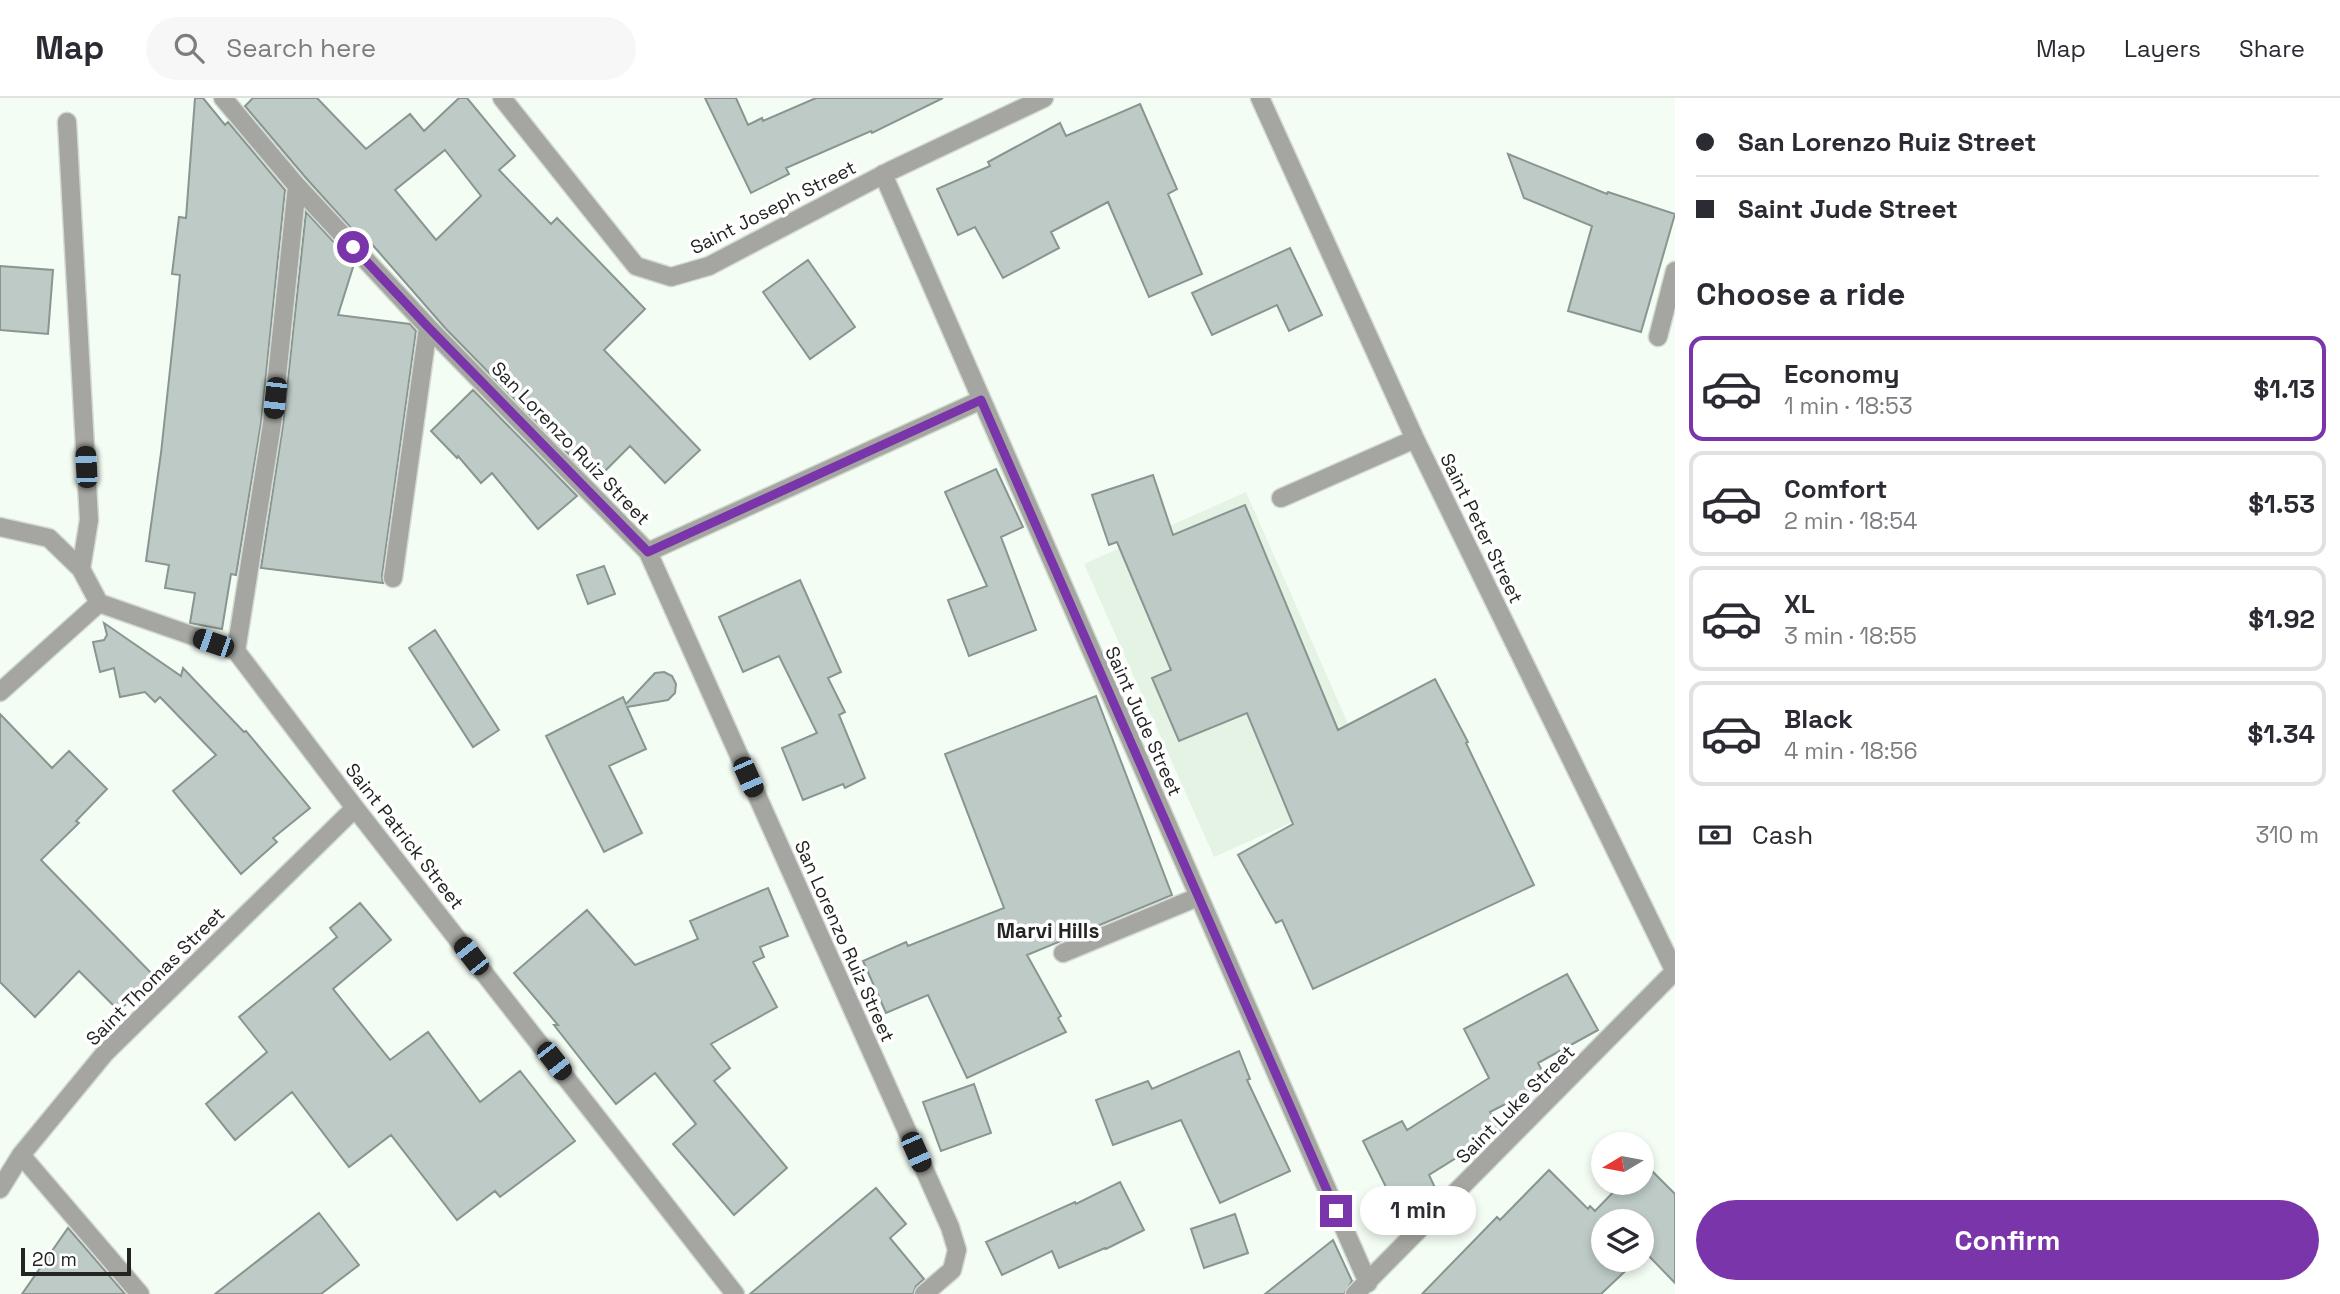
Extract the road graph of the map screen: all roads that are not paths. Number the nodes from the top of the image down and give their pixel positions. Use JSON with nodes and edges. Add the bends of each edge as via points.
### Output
{"nodes":[{"id":1,"x":223,"y":98,"type":"edge"},
{"id":2,"x":502,"y":98,"type":"edge"},
{"id":3,"x":1044,"y":98,"type":"edge"},
{"id":4,"x":1260,"y":98,"type":"edge"},
{"id":5,"x":67,"y":122,"type":"dead end"},
{"id":6,"x":883,"y":174,"type":"junction"},
{"id":7,"x":297,"y":186,"type":"junction"},
{"id":8,"x":1675,"y":271,"type":"edge"},
{"id":9,"x":428,"y":327,"type":"junction"},
{"id":10,"x":1658,"y":337,"type":"dead end"},
{"id":11,"x":981,"y":400,"type":"junction"},
{"id":12,"x":1415,"y":439,"type":"junction"},
{"id":13,"x":1281,"y":498,"type":"dead end"},
{"id":14,"x":0,"y":527,"type":"edge"},
{"id":15,"x":648,"y":552,"type":"junction"},
{"id":16,"x":81,"y":569,"type":"junction"},
{"id":17,"x":393,"y":578,"type":"dead end"},
{"id":18,"x":99,"y":603,"type":"junction"},
{"id":19,"x":236,"y":650,"type":"junction"},
{"id":20,"x":0,"y":692,"type":"edge"},
{"id":21,"x":355,"y":808,"type":"junction"},
{"id":22,"x":1198,"y":897,"type":"junction"},
{"id":23,"x":1063,"y":953,"type":"dead end"},
{"id":24,"x":1675,"y":972,"type":"edge"},
{"id":25,"x":21,"y":1155,"type":"junction"},
{"id":26,"x":0,"y":1189,"type":"edge"},
{"id":27,"x":1362,"y":1289,"type":"edge"},
{"id":28,"x":140,"y":1294,"type":"edge"},
{"id":29,"x":735,"y":1294,"type":"edge"},
{"id":30,"x":924,"y":1294,"type":"edge"}],
"edges":[{"from":1,"to":7,"type":"street","name":"San Lorenzo Ruiz Street"},
{"from":2,"to":6,"type":"street","name":"Saint Joseph Street","via":[[636,265],[671,278],[709,266]]},
{"from":3,"to":6,"type":"street","name":"Saint Joseph Street"},
{"from":4,"to":12,"type":"street","name":"Saint Peter Street"},
{"from":5,"to":16,"type":"street","via":[[89,520]]},
{"from":6,"to":11,"type":"street","name":"Saint Jude Street"},
{"from":7,"to":9,"type":"street","name":"San Lorenzo Ruiz Street"},
{"from":7,"to":19,"type":"street","via":[[272,424]]},
{"from":8,"to":10,"type":"street"},
{"from":9,"to":15,"type":"street","name":"San Lorenzo Ruiz Street"},
{"from":9,"to":17,"type":"street"},
{"from":11,"to":15,"type":"street"},
{"from":11,"to":22,"type":"street","name":"Saint Jude Street"},
{"from":12,"to":13,"type":"street"},
{"from":12,"to":24,"type":"street","name":"Saint Peter Street"},
{"from":14,"to":16,"type":"street","via":[[49,538]]},
{"from":15,"to":30,"type":"street","name":"San Lorenzo Ruiz Street","via":[[950,1227],[957,1250],[952,1270]]},
{"from":16,"to":18,"type":"street"},
{"from":18,"to":19,"type":"street"},
{"from":18,"to":20,"type":"street"},
{"from":19,"to":21,"type":"street","name":"Saint Patrick Street"},
{"from":21,"to":25,"type":"street","name":"Saint Thomas Street","via":[[105,1053]]},
{"from":21,"to":29,"type":"street","name":"Saint Patrick Street"},
{"from":22,"to":23,"type":"street"},
{"from":22,"to":27,"type":"street","name":"Saint Jude Street"},
{"from":24,"to":27,"type":"street","name":"Saint Luke Street"},
{"from":25,"to":26,"type":"street","name":"Saint Thomas Street"},
{"from":25,"to":28,"type":"street"}]}
